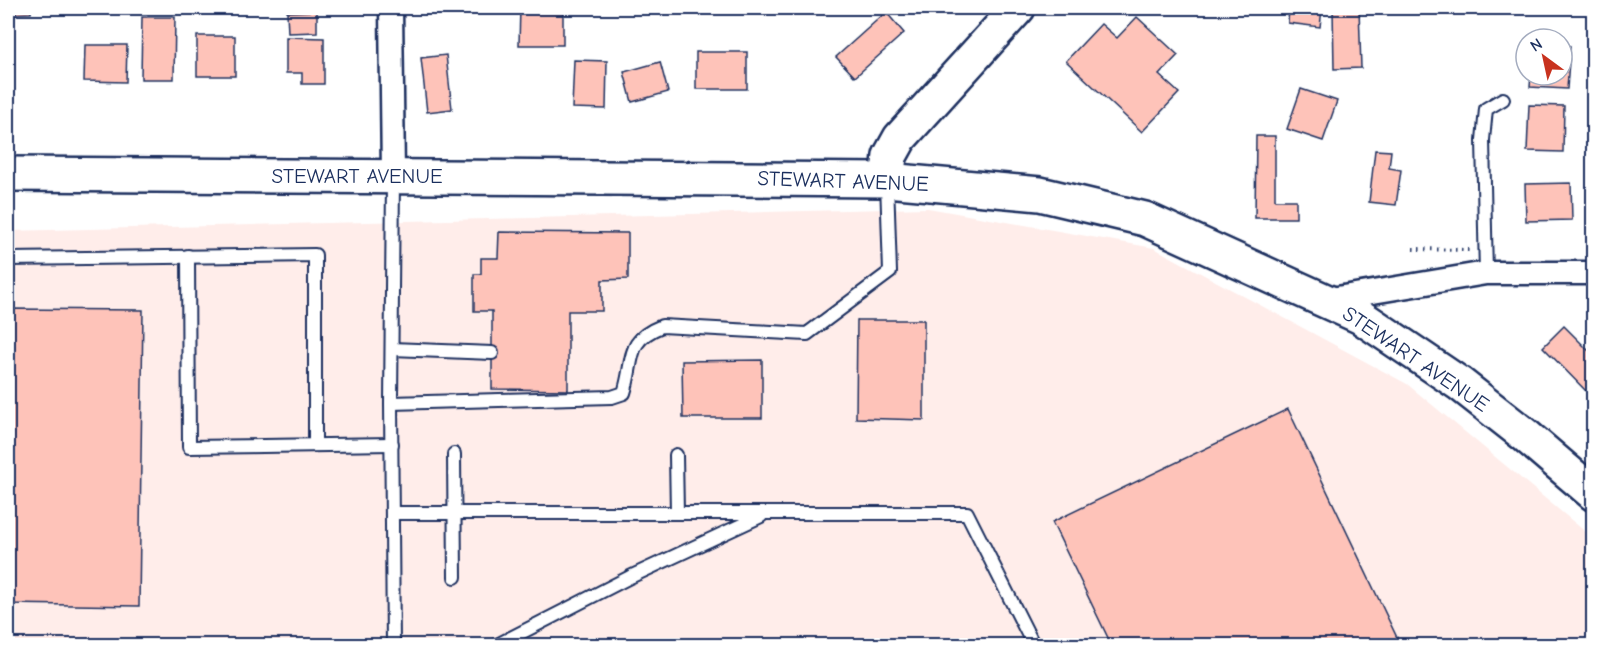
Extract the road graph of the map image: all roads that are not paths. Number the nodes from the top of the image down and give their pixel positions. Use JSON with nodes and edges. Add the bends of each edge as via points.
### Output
{"nodes":[{"id":1,"x":391,"y":8,"type":"edge"},
{"id":2,"x":1018,"y":8,"type":"edge"},
{"id":3,"x":1503,"y":99,"type":"dead end"},
{"id":4,"x":8,"y":174,"type":"edge"},
{"id":5,"x":393,"y":176,"type":"junction"},
{"id":6,"x":887,"y":180,"type":"junction"},
{"id":7,"x":188,"y":256,"type":"junction"},
{"id":8,"x":8,"y":259,"type":"edge"},
{"id":9,"x":1486,"y":273,"type":"junction"},
{"id":10,"x":1593,"y":273,"type":"edge"},
{"id":11,"x":1325,"y":300,"type":"junction"},
{"id":12,"x":392,"y":349,"type":"junction"},
{"id":13,"x":492,"y":353,"type":"dead end"},
{"id":14,"x":391,"y":403,"type":"junction"},
{"id":15,"x":392,"y":444,"type":"junction"},
{"id":16,"x":315,"y":445,"type":"junction"},
{"id":17,"x":454,"y":454,"type":"dead end"},
{"id":18,"x":676,"y":455,"type":"dead end"},
{"id":19,"x":1593,"y":494,"type":"edge"},
{"id":20,"x":392,"y":513,"type":"junction"},
{"id":21,"x":454,"y":513,"type":"junction"},
{"id":22,"x":677,"y":513,"type":"junction"},
{"id":23,"x":765,"y":513,"type":"junction"},
{"id":24,"x":455,"y":577,"type":"dead end"},
{"id":25,"x":393,"y":645,"type":"edge"},
{"id":26,"x":495,"y":645,"type":"edge"},
{"id":27,"x":1034,"y":645,"type":"edge"}],
"edges":[{"from":1,"to":5,"type":"street"},
{"from":2,"to":6,"type":"main road","via":[[900,138],[890,156]]},
{"from":3,"to":9,"type":"lane","via":[[1486,109]]},
{"from":4,"to":5,"type":"main road","name":"STEWART AVENUE"},
{"from":5,"to":6,"type":"main road","name":"STEWART AVENUE"},
{"from":5,"to":12,"type":"lane"},
{"from":6,"to":11,"type":"main road","name":"STEWART AVENUE","via":[[1040,194],[1145,219]]},
{"from":6,"to":14,"type":"lane","via":[[890,272],[807,334],[662,326],[645,333],[634,345],[624,393],[612,397]]},
{"from":7,"to":8,"type":"lane"},
{"from":7,"to":16,"type":"lane","via":[[315,255]]},
{"from":7,"to":16,"type":"lane","via":[[189,447]]},
{"from":9,"to":10,"type":"street"},
{"from":9,"to":11,"type":"street"},
{"from":11,"to":19,"type":"main road","name":"STEWART AVENUE","via":[[1361,317],[1460,384]]},
{"from":12,"to":13,"type":"lane"},
{"from":12,"to":14,"type":"lane"},
{"from":14,"to":15,"type":"lane"},
{"from":15,"to":16,"type":"lane"},
{"from":15,"to":20,"type":"lane"},
{"from":17,"to":21,"type":"lane"},
{"from":18,"to":22,"type":"lane"},
{"from":20,"to":21,"type":"lane"},
{"from":20,"to":25,"type":"lane"},
{"from":21,"to":22,"type":"lane"},
{"from":21,"to":24,"type":"lane"},
{"from":22,"to":23,"type":"lane"},
{"from":23,"to":26,"type":"lane"},
{"from":23,"to":27,"type":"lane","via":[[966,513]]}]}
